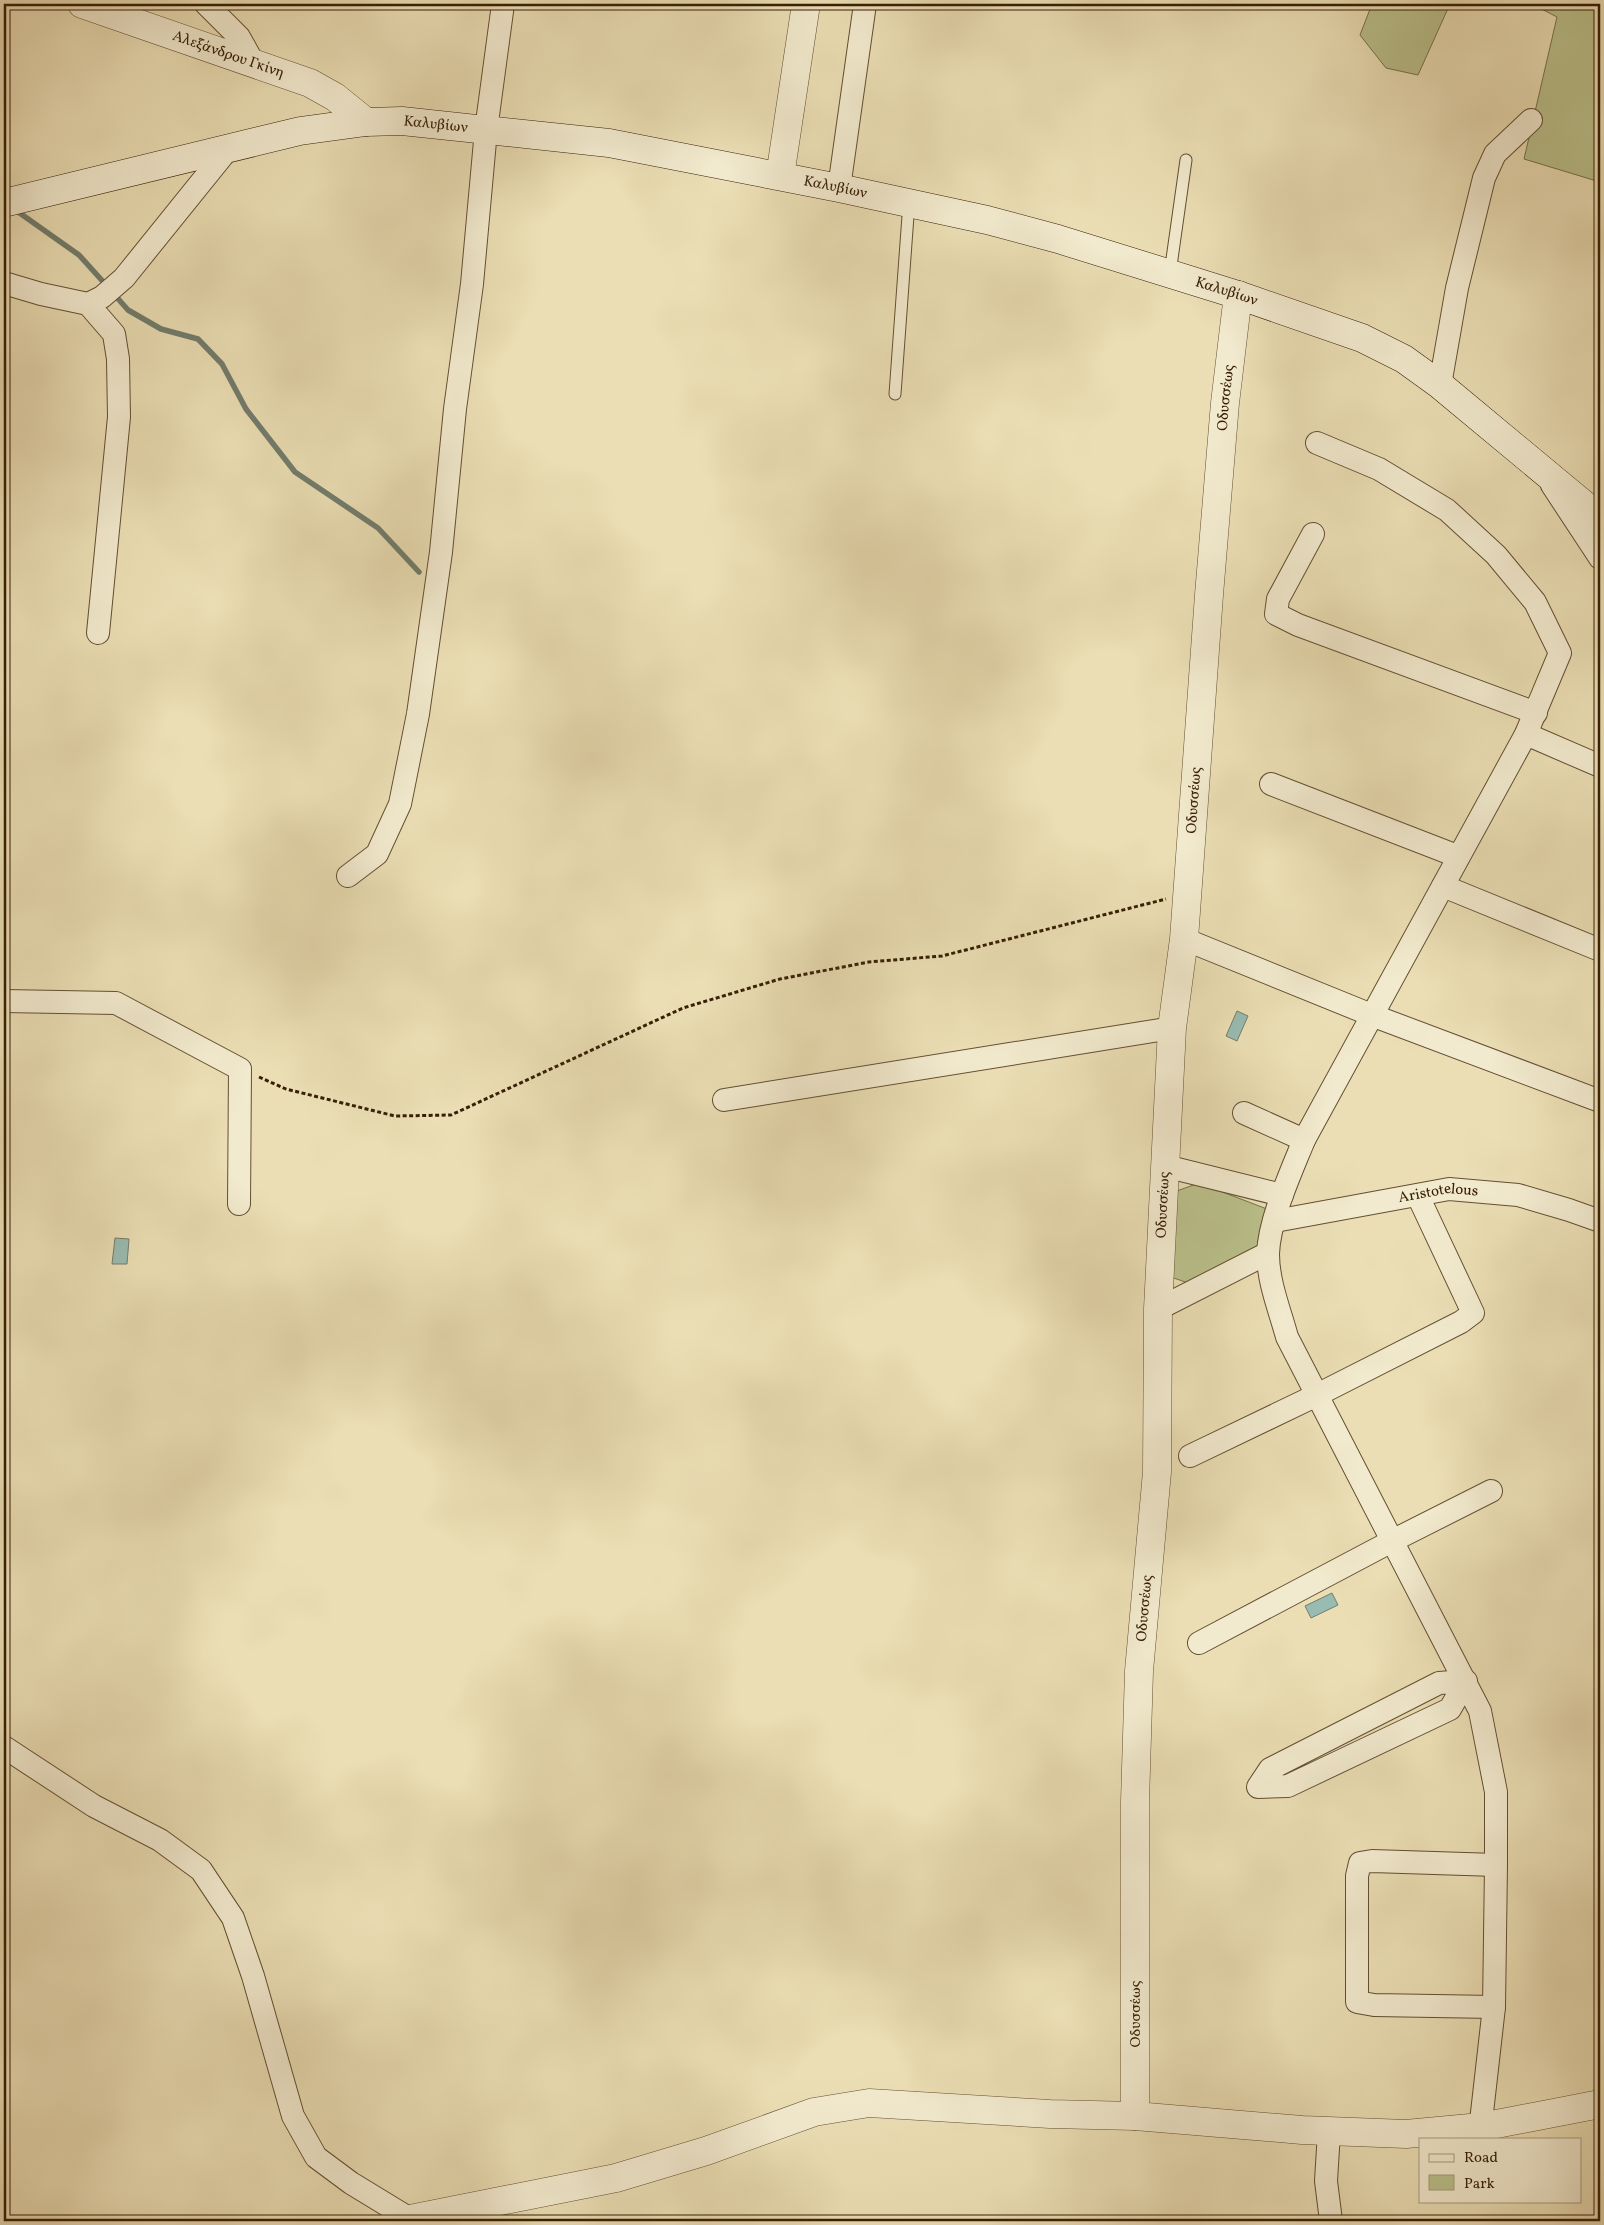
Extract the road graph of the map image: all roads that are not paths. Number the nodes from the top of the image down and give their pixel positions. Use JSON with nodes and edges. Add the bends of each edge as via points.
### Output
{"nodes":[{"id":1,"x":82,"y":4,"type":"edge"},
{"id":2,"x":206,"y":4,"type":"edge"},
{"id":3,"x":503,"y":4,"type":"edge"},
{"id":4,"x":806,"y":4,"type":"edge"},
{"id":5,"x":865,"y":4,"type":"edge"},
{"id":6,"x":253,"y":62,"type":"junction"},
{"id":7,"x":1532,"y":120,"type":"dead end"},
{"id":8,"x":366,"y":122,"type":"junction"},
{"id":9,"x":486,"y":130,"type":"junction"},
{"id":10,"x":228,"y":150,"type":"junction"},
{"id":11,"x":1186,"y":160,"type":"dead end"},
{"id":12,"x":780,"y":176,"type":"junction"},
{"id":13,"x":840,"y":188,"type":"junction"},
{"id":14,"x":12,"y":201,"type":"edge"},
{"id":15,"x":909,"y":202,"type":"junction"},
{"id":16,"x":1170,"y":273,"type":"junction"},
{"id":17,"x":4,"y":282,"type":"edge"},
{"id":18,"x":1238,"y":295,"type":"junction"},
{"id":19,"x":95,"y":300,"type":"junction"},
{"id":20,"x":1440,"y":386,"type":"junction"},
{"id":21,"x":895,"y":394,"type":"dead end"},
{"id":22,"x":1317,"y":443,"type":"dead end"},
{"id":23,"x":1539,"y":465,"type":"junction"},
{"id":24,"x":1600,"y":518,"type":"edge"},
{"id":25,"x":1313,"y":534,"type":"dead end"},
{"id":26,"x":1600,"y":558,"type":"edge"},
{"id":27,"x":98,"y":633,"type":"dead end"},
{"id":28,"x":1536,"y":713,"type":"junction"},
{"id":29,"x":1526,"y":734,"type":"junction"},
{"id":30,"x":1600,"y":766,"type":"edge"},
{"id":31,"x":1271,"y":784,"type":"dead end"},
{"id":32,"x":1458,"y":856,"type":"junction"},
{"id":33,"x":348,"y":876,"type":"dead end"},
{"id":34,"x":1442,"y":886,"type":"junction"},
{"id":35,"x":1184,"y":939,"type":"junction"},
{"id":36,"x":1600,"y":950,"type":"edge"},
{"id":37,"x":4,"y":1000,"type":"edge"},
{"id":38,"x":1374,"y":1016,"type":"junction"},
{"id":39,"x":1172,"y":1028,"type":"junction"},
{"id":40,"x":724,"y":1100,"type":"dead end"},
{"id":41,"x":1600,"y":1101,"type":"edge"},
{"id":42,"x":1244,"y":1113,"type":"dead end"},
{"id":43,"x":1304,"y":1140,"type":"junction"},
{"id":44,"x":1165,"y":1166,"type":"junction"},
{"id":45,"x":1282,"y":1195,"type":"junction"},
{"id":46,"x":1418,"y":1196,"type":"junction"},
{"id":47,"x":239,"y":1204,"type":"dead end"},
{"id":48,"x":1275,"y":1221,"type":"junction"},
{"id":49,"x":1600,"y":1221,"type":"edge"},
{"id":50,"x":1268,"y":1253,"type":"junction"},
{"id":51,"x":1158,"y":1309,"type":"junction"},
{"id":52,"x":1317,"y":1395,"type":"junction"},
{"id":53,"x":1190,"y":1456,"type":"dead end"},
{"id":54,"x":1492,"y":1491,"type":"dead end"},
{"id":55,"x":1392,"y":1541,"type":"junction"},
{"id":56,"x":1199,"y":1643,"type":"dead end"},
{"id":57,"x":1466,"y":1681,"type":"junction"},
{"id":58,"x":4,"y":1747,"type":"edge"},
{"id":59,"x":1496,"y":1865,"type":"junction"},
{"id":60,"x":1494,"y":2007,"type":"junction"},
{"id":61,"x":1600,"y":2104,"type":"edge"},
{"id":62,"x":1135,"y":2116,"type":"junction"},
{"id":63,"x":1330,"y":2132,"type":"junction"},
{"id":64,"x":1480,"y":2133,"type":"edge"},
{"id":65,"x":409,"y":2220,"type":"edge"},
{"id":66,"x":1331,"y":2221,"type":"edge"}],
"edges":[{"from":1,"to":6,"type":"street","name":"Αλεξάνδρου Γκίνη"},
{"from":2,"to":6,"type":"street","via":[[239,37]]},
{"from":3,"to":9,"type":"street"},
{"from":4,"to":12,"type":"street"},
{"from":5,"to":13,"type":"street"},
{"from":6,"to":8,"type":"street","name":"Αλεξάνδρου Γκίνη","via":[[310,83],[335,97]]},
{"from":7,"to":20,"type":"street","via":[[1495,154],[1484,178],[1458,288]]},
{"from":8,"to":9,"type":"street","name":"Καλυβίων","via":[[402,121]]},
{"from":8,"to":10,"type":"street","name":"Καλυβίων","via":[[300,132]]},
{"from":9,"to":12,"type":"street","name":"Καλυβίων","via":[[610,144]]},
{"from":9,"to":33,"type":"street","via":[[441,552],[418,714],[400,804],[377,854]]},
{"from":10,"to":14,"type":"street","name":"Καλυβίων"},
{"from":10,"to":19,"type":"street","via":[[124,278]]},
{"from":11,"to":16,"type":"lane"},
{"from":12,"to":13,"type":"street","name":"Καλυβίων"},
{"from":13,"to":15,"type":"street","name":"Καλυβίων"},
{"from":15,"to":16,"type":"street","name":"Καλυβίων","via":[[1058,239]]},
{"from":15,"to":21,"type":"lane"},
{"from":16,"to":18,"type":"street","name":"Καλυβίων"},
{"from":17,"to":19,"type":"street","via":[[40,294]]},
{"from":18,"to":20,"type":"street","name":"Καλυβίων","via":[[1362,338],[1404,359]]},
{"from":18,"to":35,"type":"street","name":"Οδυσσέως","via":[[1208,595]]},
{"from":19,"to":27,"type":"street","via":[[114,334],[119,417]]},
{"from":20,"to":23,"type":"street","name":"Καλυβίων"},
{"from":22,"to":28,"type":"street","via":[[1379,469],[1447,510],[1496,555],[1535,602],[1560,653]]},
{"from":23,"to":24,"type":"street","name":"Καλυβίων"},
{"from":23,"to":26,"type":"street"},
{"from":25,"to":28,"type":"street","via":[[1278,599],[1276,614]]},
{"from":28,"to":29,"type":"street"},
{"from":29,"to":30,"type":"street"},
{"from":29,"to":32,"type":"street"},
{"from":31,"to":32,"type":"street"},
{"from":32,"to":34,"type":"street"},
{"from":34,"to":36,"type":"street"},
{"from":34,"to":38,"type":"street"},
{"from":35,"to":38,"type":"street"},
{"from":35,"to":39,"type":"street","name":"Οδυσσέως"},
{"from":37,"to":47,"type":"street","via":[[116,1003],[240,1069]]},
{"from":38,"to":41,"type":"street"},
{"from":38,"to":43,"type":"street"},
{"from":39,"to":40,"type":"street"},
{"from":39,"to":44,"type":"street","name":"Οδυσσέως"},
{"from":42,"to":43,"type":"street"},
{"from":43,"to":45,"type":"street"},
{"from":44,"to":45,"type":"street"},
{"from":44,"to":51,"type":"street","name":"Οδυσσέως"},
{"from":45,"to":48,"type":"street"},
{"from":46,"to":48,"type":"street","name":"Aristotelous"},
{"from":46,"to":49,"type":"street","name":"Aristotelous","via":[[1449,1190],[1518,1195]]},
{"from":46,"to":52,"type":"street","via":[[1473,1313]]},
{"from":48,"to":50,"type":"street"},
{"from":50,"to":51,"type":"street"},
{"from":50,"to":52,"type":"street","via":[[1271,1279],[1287,1337]]},
{"from":51,"to":62,"type":"street","name":"Οδυσσέως","via":[[1157,1472],[1139,1671],[1135,1793]]},
{"from":52,"to":53,"type":"street"},
{"from":52,"to":55,"type":"street"},
{"from":54,"to":55,"type":"street"},
{"from":55,"to":56,"type":"street"},
{"from":55,"to":57,"type":"street"},
{"from":57,"to":57,"type":"street","via":[[1450,1709],[1288,1786],[1258,1786],[1270,1768],[1439,1684]]},
{"from":57,"to":59,"type":"street","via":[[1480,1711],[1496,1792]]},
{"from":58,"to":65,"type":"street","via":[[94,1806],[160,1840],[200,1870],[234,1918],[293,2116],[316,2156]]},
{"from":59,"to":60,"type":"street"},
{"from":59,"to":60,"type":"street","via":[[1372,1861],[1360,1863],[1357,1886],[1357,2002]]},
{"from":60,"to":64,"type":"street"},
{"from":61,"to":64,"type":"street"},
{"from":62,"to":63,"type":"street"},
{"from":62,"to":65,"type":"street","via":[[869,2103],[814,2112],[706,2151],[616,2178]]},
{"from":63,"to":64,"type":"street"},
{"from":63,"to":66,"type":"street","via":[[1326,2181]]}]}
